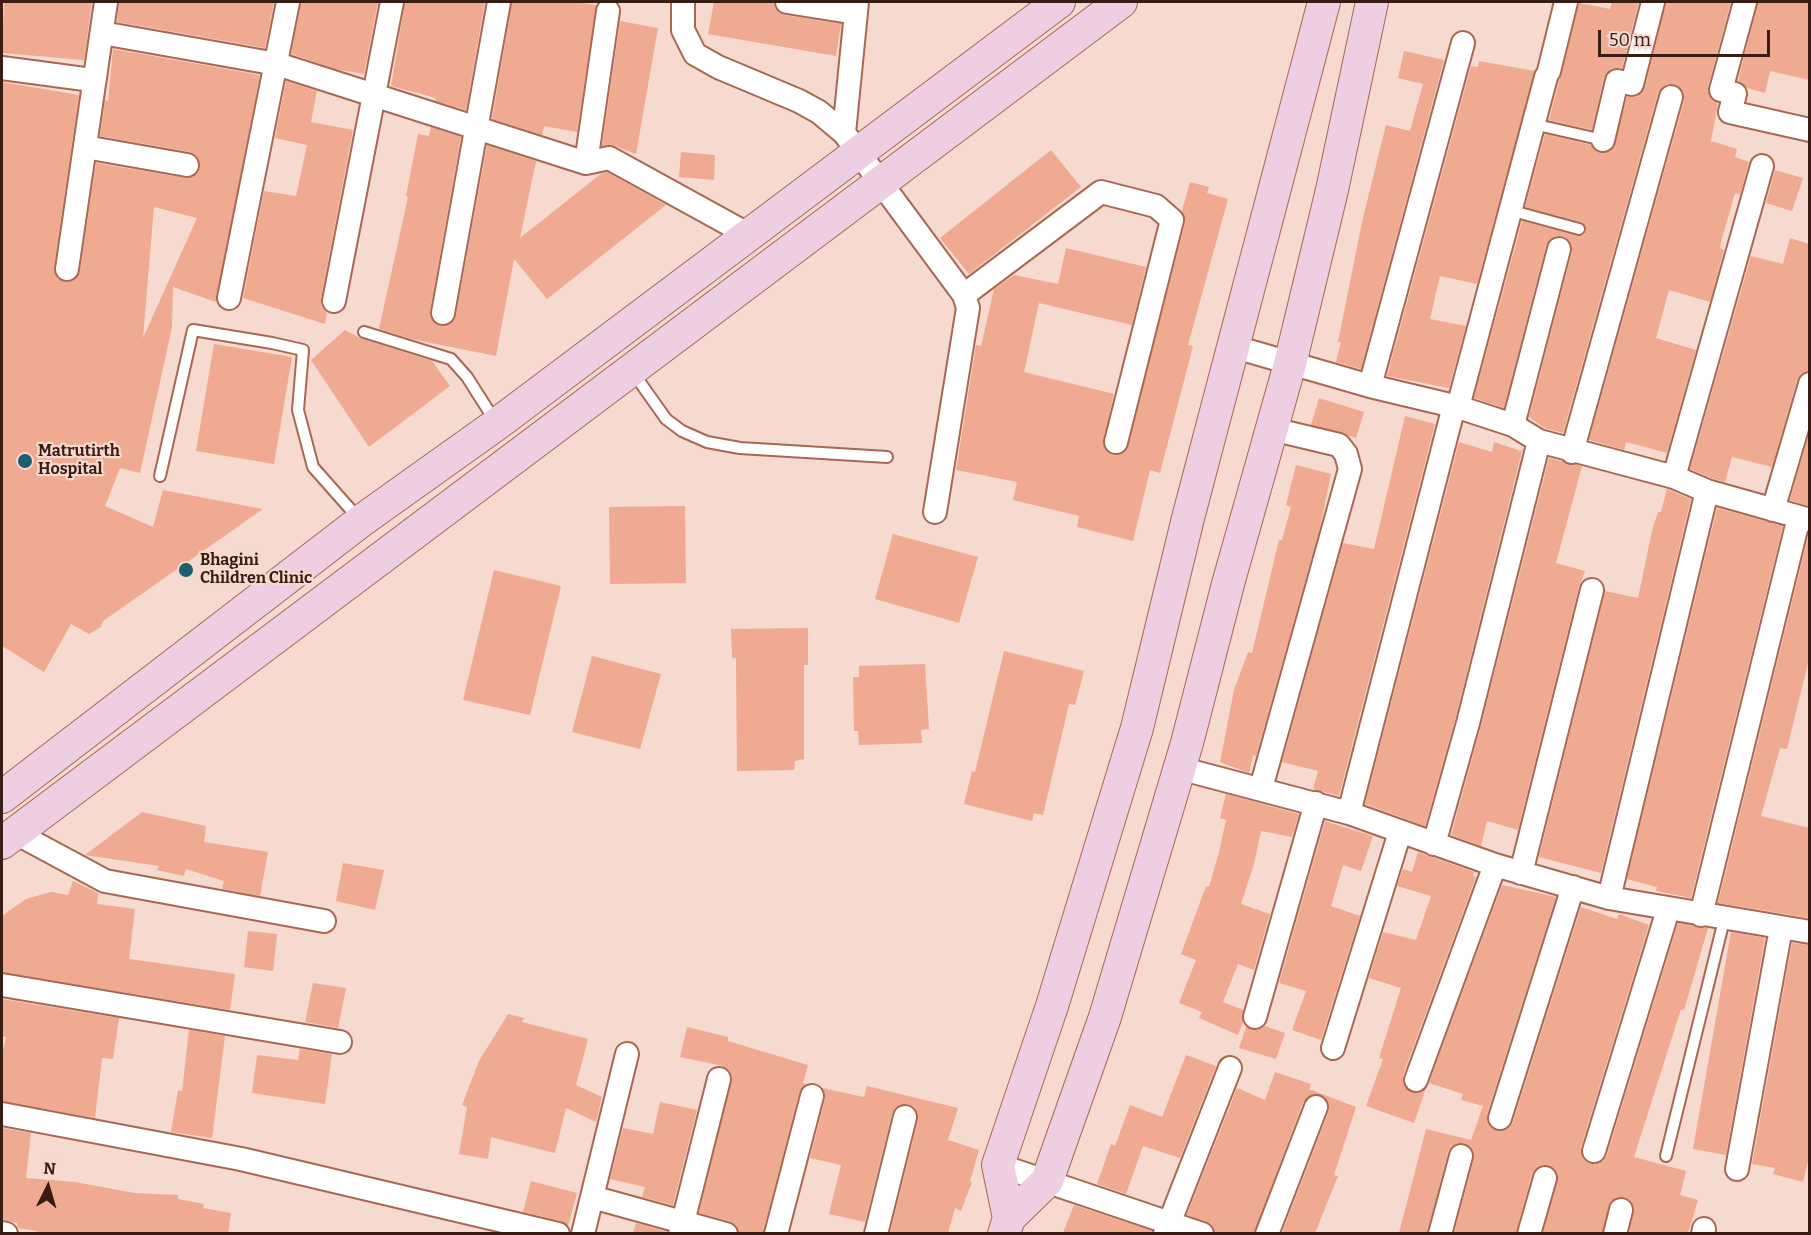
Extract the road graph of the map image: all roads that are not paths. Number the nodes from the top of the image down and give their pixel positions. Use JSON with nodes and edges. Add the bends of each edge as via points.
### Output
{"nodes":[{"id":1,"x":106,"y":2,"type":"edge"},
{"id":2,"x":288,"y":2,"type":"edge"},
{"id":3,"x":392,"y":2,"type":"edge"},
{"id":4,"x":499,"y":2,"type":"edge"},
{"id":5,"x":683,"y":2,"type":"edge"},
{"id":6,"x":787,"y":2,"type":"edge"},
{"id":7,"x":1059,"y":2,"type":"edge"},
{"id":8,"x":1121,"y":2,"type":"edge"},
{"id":9,"x":1323,"y":2,"type":"edge"},
{"id":10,"x":1372,"y":2,"type":"edge"},
{"id":11,"x":1566,"y":2,"type":"edge"},
{"id":12,"x":1653,"y":2,"type":"edge"},
{"id":13,"x":1745,"y":2,"type":"edge"},
{"id":14,"x":857,"y":7,"type":"edge"},
{"id":15,"x":608,"y":11,"type":"dead end"},
{"id":16,"x":102,"y":33,"type":"junction"},
{"id":17,"x":1463,"y":43,"type":"dead end"},
{"id":18,"x":277,"y":64,"type":"junction"},
{"id":19,"x":2,"y":68,"type":"edge"},
{"id":20,"x":93,"y":80,"type":"junction"},
{"id":21,"x":374,"y":94,"type":"junction"},
{"id":22,"x":1671,"y":97,"type":"dead end"},
{"id":23,"x":1533,"y":124,"type":"junction"},
{"id":24,"x":478,"y":129,"type":"junction"},
{"id":25,"x":1809,"y":130,"type":"edge"},
{"id":26,"x":1603,"y":140,"type":"joint"},
{"id":27,"x":851,"y":143,"type":"junction"},
{"id":28,"x":85,"y":147,"type":"junction"},
{"id":29,"x":586,"y":163,"type":"junction"},
{"id":30,"x":187,"y":165,"type":"dead end"},
{"id":31,"x":1762,"y":166,"type":"dead end"},
{"id":32,"x":879,"y":181,"type":"junction"},
{"id":33,"x":1509,"y":210,"type":"junction"},
{"id":34,"x":1579,"y":229,"type":"dead end"},
{"id":35,"x":749,"y":234,"type":"junction"},
{"id":36,"x":1559,"y":249,"type":"dead end"},
{"id":37,"x":67,"y":269,"type":"dead end"},
{"id":38,"x":964,"y":295,"type":"junction"},
{"id":39,"x":229,"y":298,"type":"dead end"},
{"id":40,"x":334,"y":301,"type":"dead end"},
{"id":41,"x":442,"y":313,"type":"dead end"},
{"id":42,"x":364,"y":332,"type":"dead end"},
{"id":43,"x":1234,"y":347,"type":"junction"},
{"id":44,"x":1290,"y":364,"type":"junction"},
{"id":45,"x":630,"y":368,"type":"junction"},
{"id":46,"x":1809,"y":384,"type":"edge"},
{"id":47,"x":1370,"y":386,"type":"junction"},
{"id":48,"x":1456,"y":406,"type":"junction"},
{"id":49,"x":497,"y":424,"type":"junction"},
{"id":50,"x":1513,"y":425,"type":"junction"},
{"id":51,"x":1272,"y":429,"type":"junction"},
{"id":52,"x":1539,"y":441,"type":"junction"},
{"id":53,"x":1116,"y":442,"type":"dead end"},
{"id":54,"x":523,"y":452,"type":"junction"},
{"id":55,"x":1572,"y":452,"type":"junction"},
{"id":56,"x":887,"y":457,"type":"dead end"},
{"id":57,"x":160,"y":476,"type":"dead end"},
{"id":58,"x":1674,"y":477,"type":"junction"},
{"id":59,"x":1707,"y":491,"type":"junction"},
{"id":60,"x":1773,"y":510,"type":"junction"},
{"id":61,"x":935,"y":512,"type":"dead end"},
{"id":62,"x":1804,"y":519,"type":"edge"},
{"id":63,"x":362,"y":521,"type":"junction"},
{"id":64,"x":1592,"y":590,"type":"dead end"},
{"id":65,"x":1137,"y":728,"type":"junction"},
{"id":66,"x":1183,"y":756,"type":"junction"},
{"id":67,"x":1261,"y":789,"type":"junction"},
{"id":68,"x":2,"y":797,"type":"edge"},
{"id":69,"x":1316,"y":803,"type":"junction"},
{"id":70,"x":1349,"y":813,"type":"junction"},
{"id":71,"x":1400,"y":832,"type":"junction"},
{"id":72,"x":8,"y":837,"type":"edge"},
{"id":73,"x":1434,"y":844,"type":"junction"},
{"id":74,"x":1495,"y":865,"type":"junction"},
{"id":75,"x":1521,"y":873,"type":"junction"},
{"id":76,"x":1574,"y":887,"type":"junction"},
{"id":77,"x":1610,"y":898,"type":"junction"},
{"id":78,"x":1668,"y":910,"type":"junction"},
{"id":79,"x":1701,"y":915,"type":"junction"},
{"id":80,"x":1724,"y":920,"type":"junction"},
{"id":81,"x":324,"y":921,"type":"dead end"},
{"id":82,"x":1781,"y":928,"type":"junction"},
{"id":83,"x":1809,"y":932,"type":"edge"},
{"id":84,"x":2,"y":986,"type":"edge"},
{"id":85,"x":1255,"y":1017,"type":"dead end"},
{"id":86,"x":340,"y":1042,"type":"dead end"},
{"id":87,"x":1333,"y":1048,"type":"dead end"},
{"id":88,"x":627,"y":1054,"type":"dead end"},
{"id":89,"x":1230,"y":1068,"type":"dead end"},
{"id":90,"x":719,"y":1079,"type":"dead end"},
{"id":91,"x":1416,"y":1080,"type":"dead end"},
{"id":92,"x":812,"y":1096,"type":"dead end"},
{"id":93,"x":1316,"y":1107,"type":"dead end"},
{"id":94,"x":2,"y":1114,"type":"edge"},
{"id":95,"x":905,"y":1117,"type":"dead end"},
{"id":96,"x":1500,"y":1118,"type":"dead end"},
{"id":97,"x":1594,"y":1151,"type":"dead end"},
{"id":98,"x":1461,"y":1156,"type":"dead end"},
{"id":99,"x":1666,"y":1156,"type":"dead end"},
{"id":100,"x":998,"y":1165,"type":"junction"},
{"id":101,"x":1737,"y":1169,"type":"dead end"},
{"id":102,"x":1545,"y":1178,"type":"dead end"},
{"id":103,"x":1047,"y":1181,"type":"junction"},
{"id":104,"x":592,"y":1197,"type":"junction"},
{"id":105,"x":1621,"y":1210,"type":"dead end"},
{"id":106,"x":1006,"y":1226,"type":"edge"},
{"id":107,"x":1168,"y":1227,"type":"edge"},
{"id":108,"x":681,"y":1228,"type":"edge"},
{"id":109,"x":2,"y":1233,"type":"edge"},
{"id":110,"x":6,"y":1233,"type":"edge"},
{"id":111,"x":558,"y":1233,"type":"edge"},
{"id":112,"x":583,"y":1233,"type":"edge"},
{"id":113,"x":726,"y":1233,"type":"edge"},
{"id":114,"x":776,"y":1233,"type":"edge"},
{"id":115,"x":876,"y":1233,"type":"edge"},
{"id":116,"x":1202,"y":1233,"type":"edge"},
{"id":117,"x":1267,"y":1233,"type":"edge"},
{"id":118,"x":1440,"y":1233,"type":"edge"},
{"id":119,"x":1529,"y":1233,"type":"edge"},
{"id":120,"x":1615,"y":1233,"type":"edge"}],
"edges":[{"from":1,"to":16,"type":"street"},
{"from":2,"to":18,"type":"street"},
{"from":3,"to":21,"type":"street"},
{"from":4,"to":24,"type":"street"},
{"from":5,"to":27,"type":"street","via":[[683,30],[695,54],[819,112]]},
{"from":6,"to":14,"type":"street"},
{"from":7,"to":27,"type":"street"},
{"from":8,"to":32,"type":"street"},
{"from":9,"to":43,"type":"street"},
{"from":10,"to":44,"type":"street"},
{"from":11,"to":23,"type":"street"},
{"from":12,"to":26,"type":"street","via":[[1632,84],[1617,81]]},
{"from":13,"to":25,"type":"street","via":[[1722,90],[1735,94],[1730,112]]},
{"from":14,"to":27,"type":"street"},
{"from":15,"to":29,"type":"street"},
{"from":16,"to":18,"type":"street"},
{"from":16,"to":20,"type":"street"},
{"from":17,"to":47,"type":"street"},
{"from":18,"to":21,"type":"street"},
{"from":18,"to":39,"type":"street"},
{"from":19,"to":20,"type":"street"},
{"from":20,"to":28,"type":"street"},
{"from":21,"to":24,"type":"street"},
{"from":21,"to":40,"type":"street"},
{"from":22,"to":55,"type":"street"},
{"from":23,"to":26,"type":"lane"},
{"from":23,"to":33,"type":"street"},
{"from":24,"to":29,"type":"street"},
{"from":24,"to":41,"type":"street"},
{"from":27,"to":32,"type":"street"},
{"from":27,"to":35,"type":"street"},
{"from":28,"to":30,"type":"street"},
{"from":28,"to":37,"type":"street"},
{"from":29,"to":35,"type":"street","via":[[609,158]]},
{"from":31,"to":58,"type":"street"},
{"from":32,"to":38,"type":"street"},
{"from":32,"to":45,"type":"street"},
{"from":33,"to":34,"type":"lane"},
{"from":33,"to":48,"type":"street"},
{"from":35,"to":49,"type":"street"},
{"from":36,"to":50,"type":"street"},
{"from":38,"to":53,"type":"street","via":[[1101,192],[1156,206],[1172,220]]},
{"from":38,"to":61,"type":"street","via":[[968,308]]},
{"from":42,"to":49,"type":"lane","via":[[451,359]]},
{"from":43,"to":44,"type":"street"},
{"from":43,"to":65,"type":"street"},
{"from":44,"to":47,"type":"street"},
{"from":44,"to":51,"type":"street"},
{"from":45,"to":54,"type":"street"},
{"from":45,"to":56,"type":"lane","via":[[666,419],[706,442],[740,448]]},
{"from":46,"to":60,"type":"street"},
{"from":47,"to":48,"type":"street"},
{"from":48,"to":50,"type":"street"},
{"from":48,"to":70,"type":"street"},
{"from":49,"to":54,"type":"street"},
{"from":49,"to":63,"type":"street"},
{"from":50,"to":52,"type":"street"},
{"from":51,"to":66,"type":"street"},
{"from":51,"to":67,"type":"street","via":[[1339,445],[1350,469]]},
{"from":52,"to":55,"type":"street"},
{"from":52,"to":73,"type":"street"},
{"from":54,"to":72,"type":"street"},
{"from":55,"to":58,"type":"street"},
{"from":57,"to":63,"type":"lane","via":[[193,330],[303,350],[298,410],[313,467]]},
{"from":58,"to":59,"type":"street"},
{"from":59,"to":60,"type":"street"},
{"from":59,"to":77,"type":"street"},
{"from":60,"to":62,"type":"street"},
{"from":62,"to":79,"type":"street"},
{"from":63,"to":68,"type":"street"},
{"from":64,"to":75,"type":"street"},
{"from":65,"to":66,"type":"street"},
{"from":65,"to":100,"type":"street","via":[[1052,1006]]},
{"from":66,"to":67,"type":"street"},
{"from":66,"to":103,"type":"street","via":[[1105,1017]]},
{"from":67,"to":69,"type":"street"},
{"from":69,"to":70,"type":"street"},
{"from":69,"to":85,"type":"street"},
{"from":70,"to":71,"type":"street"},
{"from":71,"to":73,"type":"street"},
{"from":71,"to":87,"type":"street"},
{"from":72,"to":81,"type":"street","via":[[105,881]]},
{"from":73,"to":74,"type":"street"},
{"from":74,"to":75,"type":"street"},
{"from":74,"to":91,"type":"street"},
{"from":75,"to":76,"type":"street"},
{"from":76,"to":77,"type":"street"},
{"from":76,"to":96,"type":"street"},
{"from":77,"to":78,"type":"street"},
{"from":78,"to":79,"type":"street"},
{"from":78,"to":97,"type":"street"},
{"from":79,"to":80,"type":"street"},
{"from":80,"to":82,"type":"street"},
{"from":80,"to":99,"type":"lane"},
{"from":82,"to":83,"type":"street"},
{"from":82,"to":101,"type":"street"},
{"from":84,"to":86,"type":"street"},
{"from":88,"to":104,"type":"street"},
{"from":89,"to":107,"type":"street"},
{"from":90,"to":108,"type":"street"},
{"from":92,"to":114,"type":"street"},
{"from":93,"to":117,"type":"street"},
{"from":94,"to":111,"type":"street","via":[[242,1159]]},
{"from":95,"to":115,"type":"street"},
{"from":98,"to":118,"type":"street"},
{"from":100,"to":103,"type":"street"},
{"from":100,"to":106,"type":"street"},
{"from":102,"to":119,"type":"street"},
{"from":103,"to":106,"type":"street"},
{"from":103,"to":107,"type":"street"},
{"from":104,"to":108,"type":"street"},
{"from":104,"to":112,"type":"street"},
{"from":105,"to":120,"type":"street"},
{"from":107,"to":116,"type":"street"},
{"from":108,"to":113,"type":"street"},
{"from":109,"to":110,"type":"street"}]}
